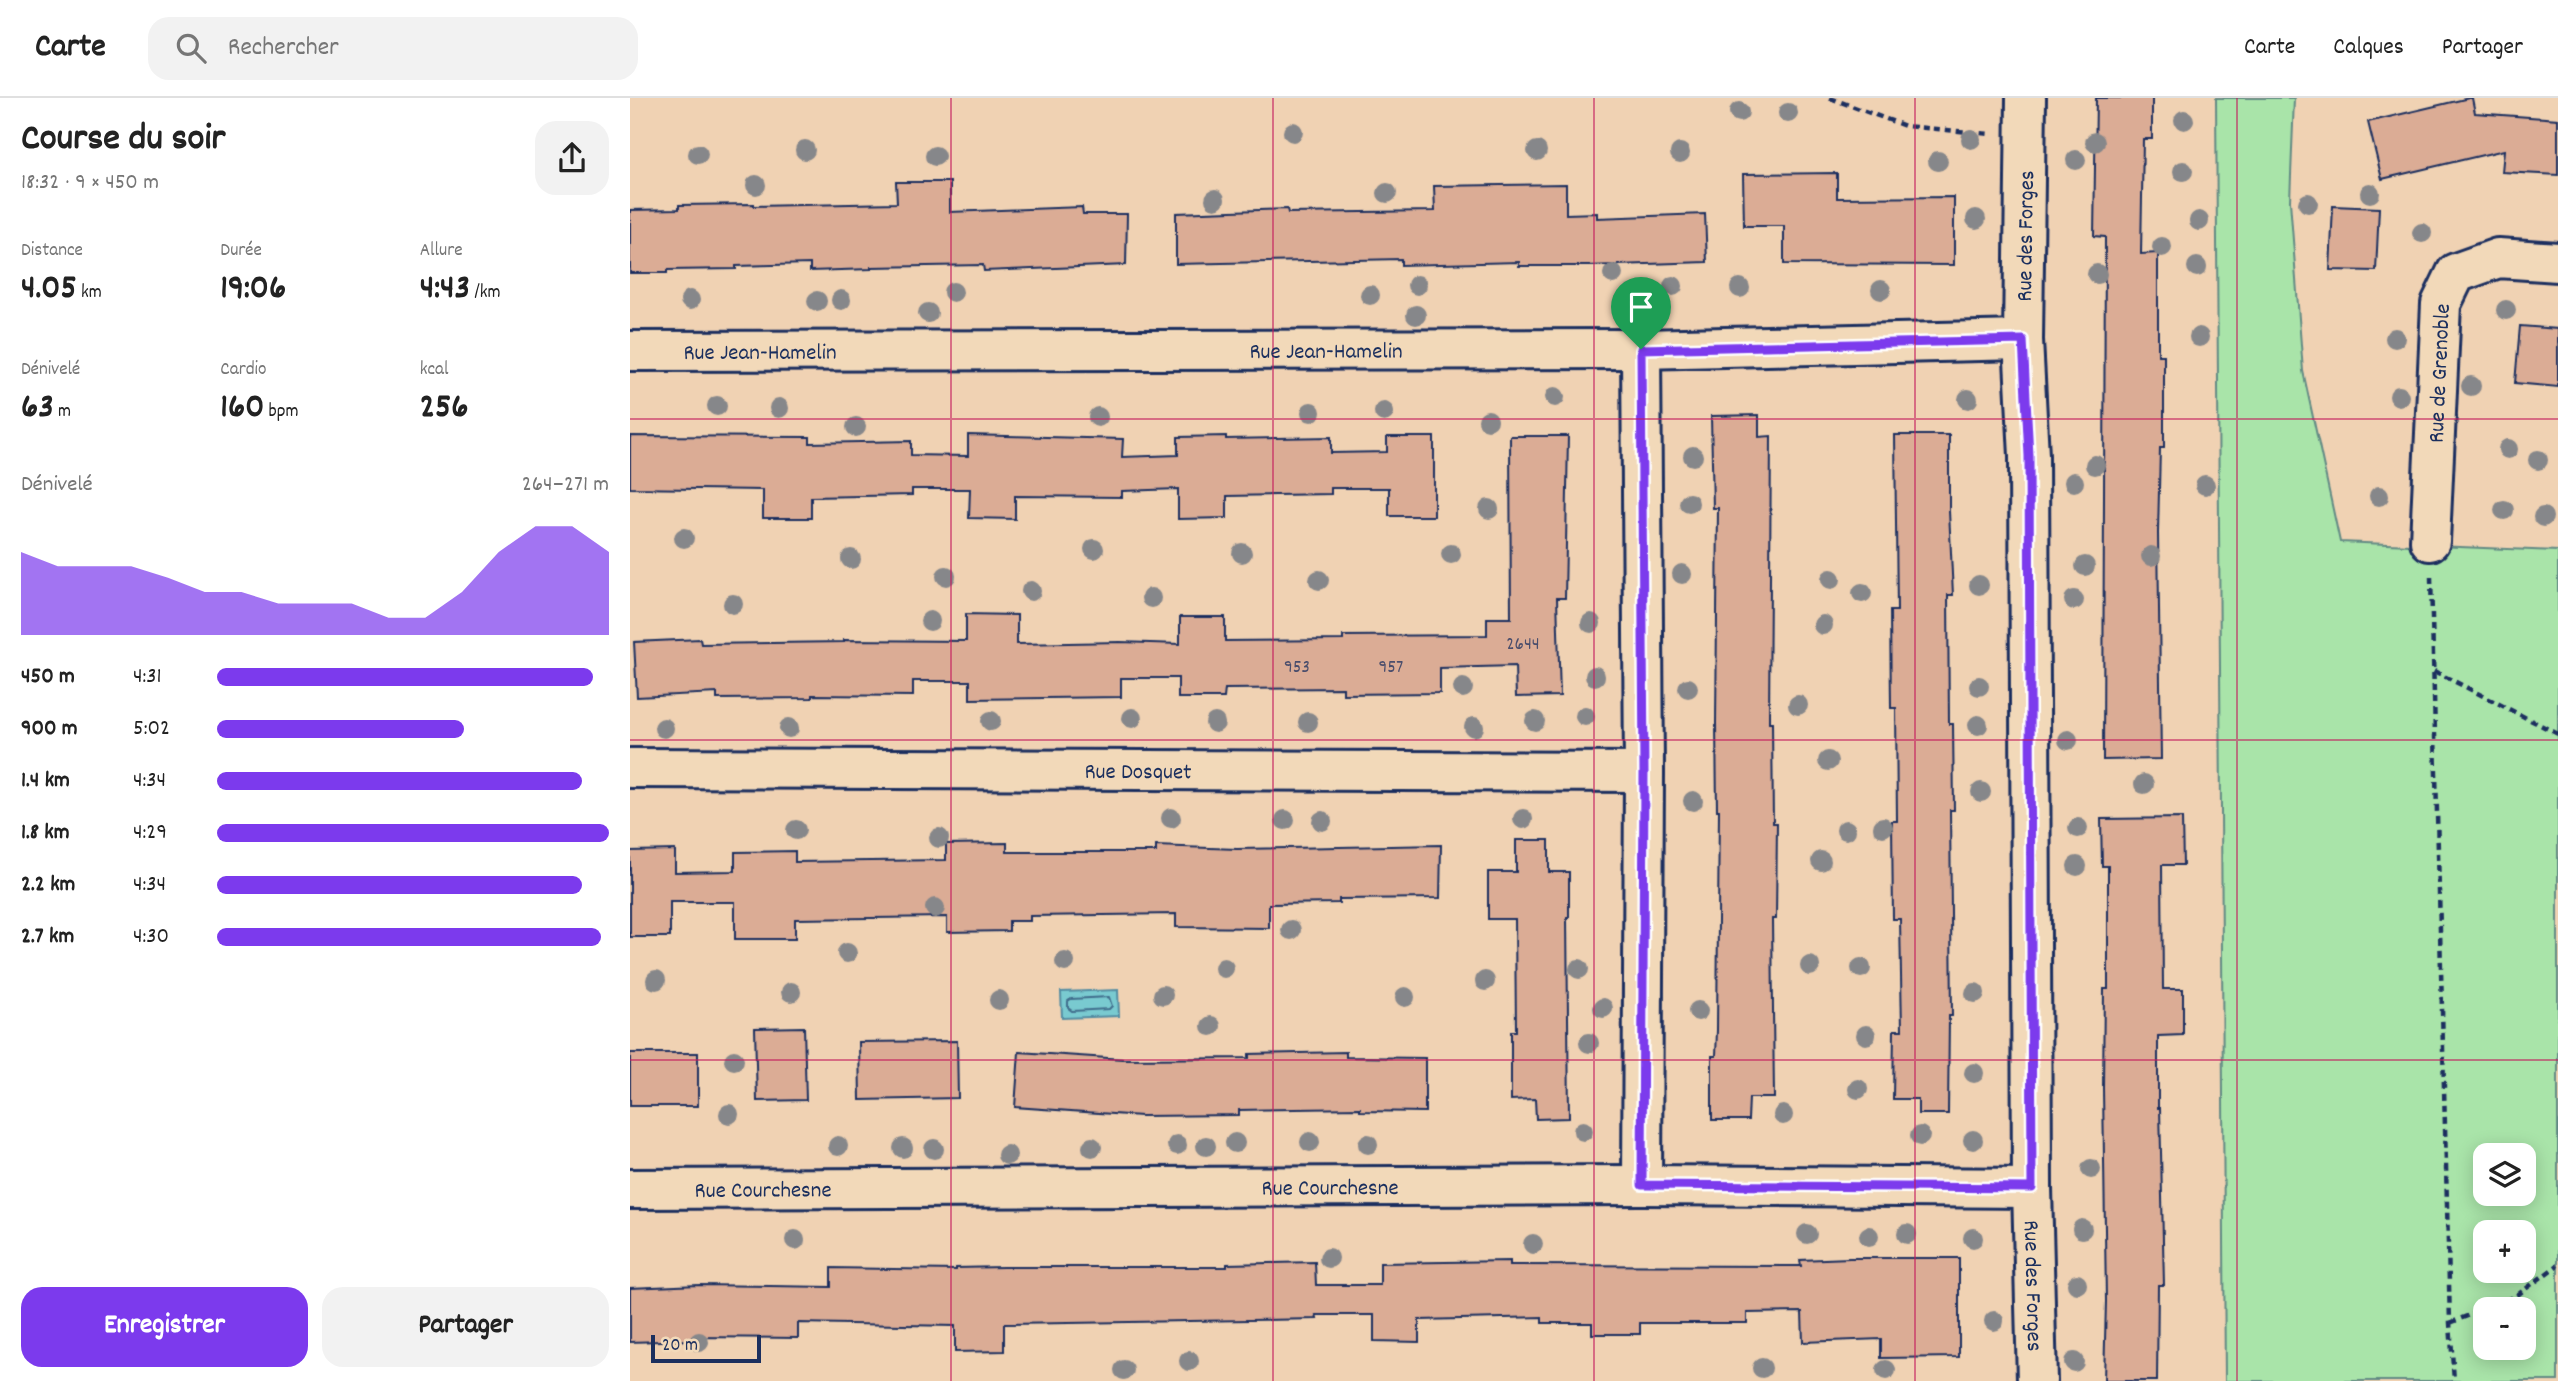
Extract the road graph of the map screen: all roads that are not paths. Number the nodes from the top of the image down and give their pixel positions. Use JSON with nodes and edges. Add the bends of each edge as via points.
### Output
{"nodes":[{"id":1,"x":2026,"y":98,"type":"edge"},
{"id":2,"x":2558,"y":262,"type":"edge"},
{"id":3,"x":2023,"y":340,"type":"junction"},
{"id":4,"x":1641,"y":349,"type":"junction"},
{"id":5,"x":630,"y":351,"type":"edge"},
{"id":6,"x":2430,"y":541,"type":"road end"},
{"id":7,"x":630,"y":768,"type":"edge"},
{"id":8,"x":1644,"y":772,"type":"junction"},
{"id":9,"x":1642,"y":1185,"type":"junction"},
{"id":10,"x":2032,"y":1188,"type":"junction"},
{"id":11,"x":630,"y":1189,"type":"edge"},
{"id":12,"x":2037,"y":1381,"type":"edge"}],
"edges":[{"from":1,"to":3,"type":"street","name":"Rue des Forges"},
{"from":2,"to":6,"type":"street","name":"Rue de Grenoble","via":[[2487,261],[2456,273],[2441,304]]},
{"from":3,"to":4,"type":"street","name":"Rue Jean-Hamelin"},
{"from":3,"to":10,"type":"street","name":"Rue des Forges","via":[[2029,456]]},
{"from":4,"to":5,"type":"street","name":"Rue Jean-Hamelin"},
{"from":4,"to":8,"type":"street"},
{"from":7,"to":8,"type":"street","name":"Rue Dosquet"},
{"from":8,"to":9,"type":"street"},
{"from":9,"to":10,"type":"street","name":"Rue Courchesne"},
{"from":9,"to":11,"type":"street","name":"Rue Courchesne"},
{"from":10,"to":12,"type":"street","name":"Rue des Forges"}]}
